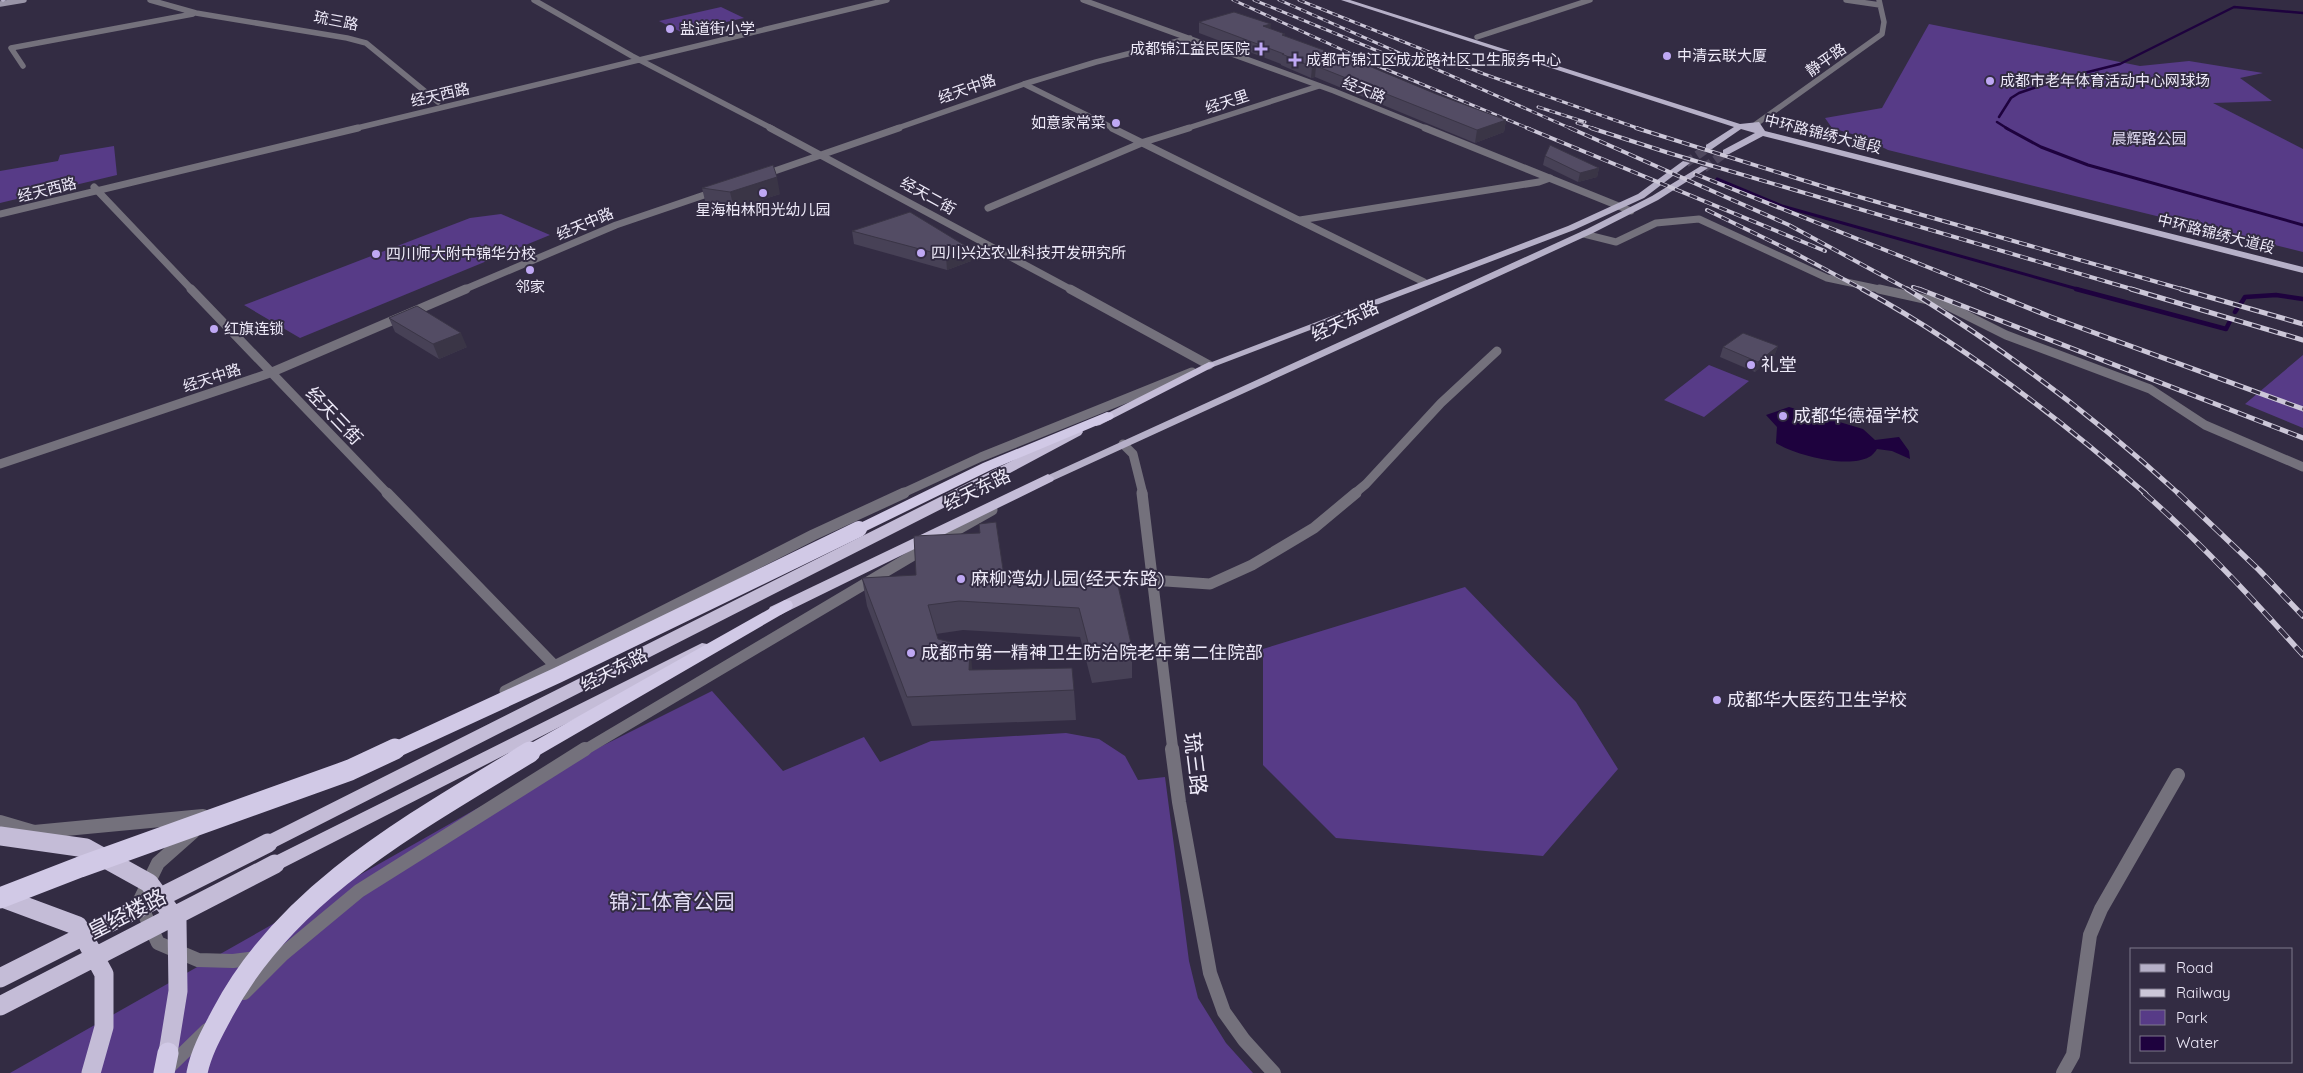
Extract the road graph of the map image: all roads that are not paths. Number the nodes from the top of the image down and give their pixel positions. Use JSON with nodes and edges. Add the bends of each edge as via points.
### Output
{"nodes":[{"id":1,"x":24,"y":0,"type":"edge"},
{"id":2,"x":150,"y":0,"type":"edge"},
{"id":3,"x":534,"y":0,"type":"edge"},
{"id":4,"x":866,"y":0,"type":"edge"},
{"id":5,"x":887,"y":0,"type":"edge"},
{"id":6,"x":1083,"y":0,"type":"edge"},
{"id":7,"x":1344,"y":0,"type":"edge"},
{"id":8,"x":1360,"y":0,"type":"edge"},
{"id":9,"x":1579,"y":0,"type":"edge"},
{"id":10,"x":1590,"y":0,"type":"edge"},
{"id":11,"x":1846,"y":0,"type":"edge"},
{"id":12,"x":1,"y":1,"type":"edge"},
{"id":13,"x":1879,"y":3,"type":"edge"},
{"id":14,"x":196,"y":13,"type":"junction"},
{"id":15,"x":1473,"y":36,"type":"junction"},
{"id":16,"x":1190,"y":38,"type":"junction"},
{"id":17,"x":632,"y":56,"type":"junction"},
{"id":18,"x":640,"y":60,"type":"junction"},
{"id":19,"x":24,"y":66,"type":"dead end"},
{"id":20,"x":1024,"y":84,"type":"junction"},
{"id":21,"x":1319,"y":86,"type":"junction"},
{"id":22,"x":438,"y":102,"type":"junction"},
{"id":23,"x":1756,"y":124,"type":"junction"},
{"id":24,"x":1740,"y":126,"type":"junction"},
{"id":25,"x":1762,"y":133,"type":"junction"},
{"id":26,"x":1144,"y":142,"type":"junction"},
{"id":27,"x":1709,"y":147,"type":"tunnel mouth"},
{"id":28,"x":1726,"y":152,"type":"tunnel mouth"},
{"id":29,"x":823,"y":155,"type":"junction"},
{"id":30,"x":1686,"y":163,"type":"tunnel mouth"},
{"id":31,"x":1704,"y":168,"type":"tunnel mouth"},
{"id":32,"x":1550,"y":178,"type":"junction"},
{"id":33,"x":752,"y":179,"type":"edge"},
{"id":34,"x":95,"y":188,"type":"junction"},
{"id":35,"x":726,"y":188,"type":"edge"},
{"id":36,"x":1620,"y":206,"type":"junction"},
{"id":37,"x":988,"y":208,"type":"dead end"},
{"id":38,"x":0,"y":209,"type":"edge"},
{"id":39,"x":1631,"y":211,"type":"junction"},
{"id":40,"x":0,"y":214,"type":"edge"},
{"id":41,"x":1300,"y":220,"type":"junction"},
{"id":42,"x":1584,"y":234,"type":"junction"},
{"id":43,"x":2303,"y":263,"type":"edge"},
{"id":44,"x":2303,"y":270,"type":"edge"},
{"id":45,"x":1424,"y":282,"type":"junction"},
{"id":46,"x":1498,"y":351,"type":"dead end"},
{"id":47,"x":1209,"y":365,"type":"junction"},
{"id":48,"x":270,"y":373,"type":"junction"},
{"id":49,"x":1107,"y":416,"type":"junction"},
{"id":50,"x":1123,"y":444,"type":"junction"},
{"id":51,"x":0,"y":464,"type":"edge"},
{"id":52,"x":2303,"y":467,"type":"edge"},
{"id":53,"x":1048,"y":478,"type":"junction"},
{"id":54,"x":1152,"y":580,"type":"junction"},
{"id":55,"x":785,"y":606,"type":"junction"},
{"id":56,"x":554,"y":666,"type":"junction"},
{"id":57,"x":2178,"y":775,"type":"dead end"},
{"id":58,"x":212,"y":815,"type":"junction"},
{"id":59,"x":0,"y":822,"type":"edge"},
{"id":60,"x":0,"y":836,"type":"edge"},
{"id":61,"x":268,"y":843,"type":"joint"},
{"id":62,"x":275,"y":864,"type":"joint"},
{"id":63,"x":0,"y":898,"type":"edge"},
{"id":64,"x":283,"y":954,"type":"junction"},
{"id":65,"x":0,"y":978,"type":"edge"},
{"id":66,"x":0,"y":1006,"type":"edge"},
{"id":67,"x":165,"y":1066,"type":"edge"},
{"id":68,"x":91,"y":1073,"type":"edge"},
{"id":69,"x":158,"y":1073,"type":"edge"},
{"id":70,"x":197,"y":1073,"type":"edge"},
{"id":71,"x":1274,"y":1073,"type":"edge"},
{"id":72,"x":2064,"y":1073,"type":"edge"}],
"edges":[{"from":1,"to":12,"type":"main road"},
{"from":2,"to":14,"type":"street","name":"琉三路"},
{"from":3,"to":17,"type":"street","name":"经天二街"},
{"from":4,"to":17,"type":"street","name":"经天西路"},
{"from":5,"to":18,"type":"street","name":"经天西路"},
{"from":6,"to":16,"type":"street","name":"经天路"},
{"from":7,"to":24,"type":"main road","name":"中环路锦绣大道段"},
{"from":8,"to":15,"type":"main road","name":"中环路锦绣大道段"},
{"from":9,"to":15,"type":"street"},
{"from":10,"to":15,"type":"street"},
{"from":11,"to":13,"type":"street"},
{"from":13,"to":23,"type":"street","name":"静平路","via":[[1884,22],[1882,34]]},
{"from":14,"to":19,"type":"street","via":[[11,48]]},
{"from":14,"to":22,"type":"street","name":"琉三路","via":[[366,43]]},
{"from":15,"to":23,"type":"main road","name":"中环路锦绣大道段"},
{"from":16,"to":20,"type":"street","name":"经天中路"},
{"from":16,"to":21,"type":"street","name":"经天路"},
{"from":17,"to":18,"type":"street","name":"经天二街"},
{"from":17,"to":22,"type":"street","name":"经天西路"},
{"from":18,"to":29,"type":"street","name":"经天二街"},
{"from":18,"to":34,"type":"street","name":"经天西路"},
{"from":20,"to":26,"type":"street"},
{"from":20,"to":29,"type":"street","name":"经天中路"},
{"from":21,"to":26,"type":"street","name":"经天里"},
{"from":21,"to":32,"type":"street","name":"经天路"},
{"from":22,"to":34,"type":"street","name":"经天西路"},
{"from":23,"to":24,"type":"main road"},
{"from":23,"to":25,"type":"main road"},
{"from":23,"to":43,"type":"main road","name":"中环路锦绣大道段"},
{"from":24,"to":25,"type":"main road","name":"中环路锦绣大道段"},
{"from":24,"to":27,"type":"main road"},
{"from":25,"to":28,"type":"main road"},
{"from":25,"to":44,"type":"main road","name":"中环路锦绣大道段"},
{"from":26,"to":37,"type":"street","name":"经天里"},
{"from":26,"to":41,"type":"street"},
{"from":29,"to":33,"type":"street","name":"经天中路"},
{"from":29,"to":47,"type":"street","name":"经天二街"},
{"from":30,"to":36,"type":"main road","name":"经天东路","via":[[1641,196]]},
{"from":31,"to":39,"type":"main road","name":"经天东路"},
{"from":32,"to":36,"type":"street","name":"经天路"},
{"from":32,"to":41,"type":"street"},
{"from":34,"to":38,"type":"street","name":"经天西路"},
{"from":34,"to":40,"type":"street","name":"经天西路"},
{"from":34,"to":48,"type":"street","name":"经天三街"},
{"from":35,"to":48,"type":"street","name":"经天中路","via":[[616,225]]},
{"from":36,"to":39,"type":"street","name":"经天路"},
{"from":36,"to":45,"type":"main road","name":"经天东路","via":[[1571,228]]},
{"from":39,"to":42,"type":"main road","name":"经天东路"},
{"from":41,"to":45,"type":"street"},
{"from":42,"to":50,"type":"main road","name":"经天东路"},
{"from":42,"to":52,"type":"street","via":[[1616,242],[1656,223],[1699,219],[1827,278],[1942,303],[2006,335],[2150,389],[2206,425]]},
{"from":45,"to":47,"type":"main road","name":"经天东路"},
{"from":46,"to":54,"type":"street","via":[[1441,403],[1366,484],[1314,528],[1252,566],[1210,584]]},
{"from":47,"to":49,"type":"highway","name":"经天东路"},
{"from":47,"to":56,"type":"street","via":[[963,465],[813,534]]},
{"from":48,"to":51,"type":"street","name":"经天中路"},
{"from":48,"to":56,"type":"street","name":"经天三街"},
{"from":49,"to":61,"type":"highway","name":"经天东路","via":[[960,494]]},
{"from":49,"to":63,"type":"highway","bridge":true,"via":[[988,466],[558,675],[350,770]]},
{"from":50,"to":53,"type":"main road","name":"经天东路"},
{"from":50,"to":54,"type":"street","name":"琉三路","via":[[1133,454],[1146,504]]},
{"from":53,"to":55,"type":"highway","name":"经天东路"},
{"from":53,"to":64,"type":"street","via":[[620,727],[359,892]]},
{"from":54,"to":71,"type":"street","name":"琉三路","via":[[1179,802],[1210,973],[1224,1012]]},
{"from":55,"to":62,"type":"highway","name":"经天东路"},
{"from":55,"to":70,"type":"highway","bridge":true,"via":[[530,752],[403,831],[314,897],[269,941],[221,1009]]},
{"from":56,"to":58,"type":"street","via":[[296,797]]},
{"from":57,"to":72,"type":"street","via":[[2101,909],[2090,935],[2073,1056]]},
{"from":58,"to":59,"type":"street","via":[[34,832]]},
{"from":58,"to":64,"type":"street","via":[[158,863],[139,902],[158,943],[198,960],[234,962]]},
{"from":60,"to":67,"type":"highway","bridge":true,"via":[[86,848],[150,884],[177,920],[178,991]]},
{"from":61,"to":65,"type":"highway","name":"皇经楼路","bridge":true},
{"from":62,"to":66,"type":"highway","name":"皇经楼路","bridge":true},
{"from":63,"to":68,"type":"highway","bridge":true,"via":[[78,926],[104,974],[104,1027]]},
{"from":64,"to":67,"type":"street"},
{"from":67,"to":69,"type":"highway","bridge":true}]}
